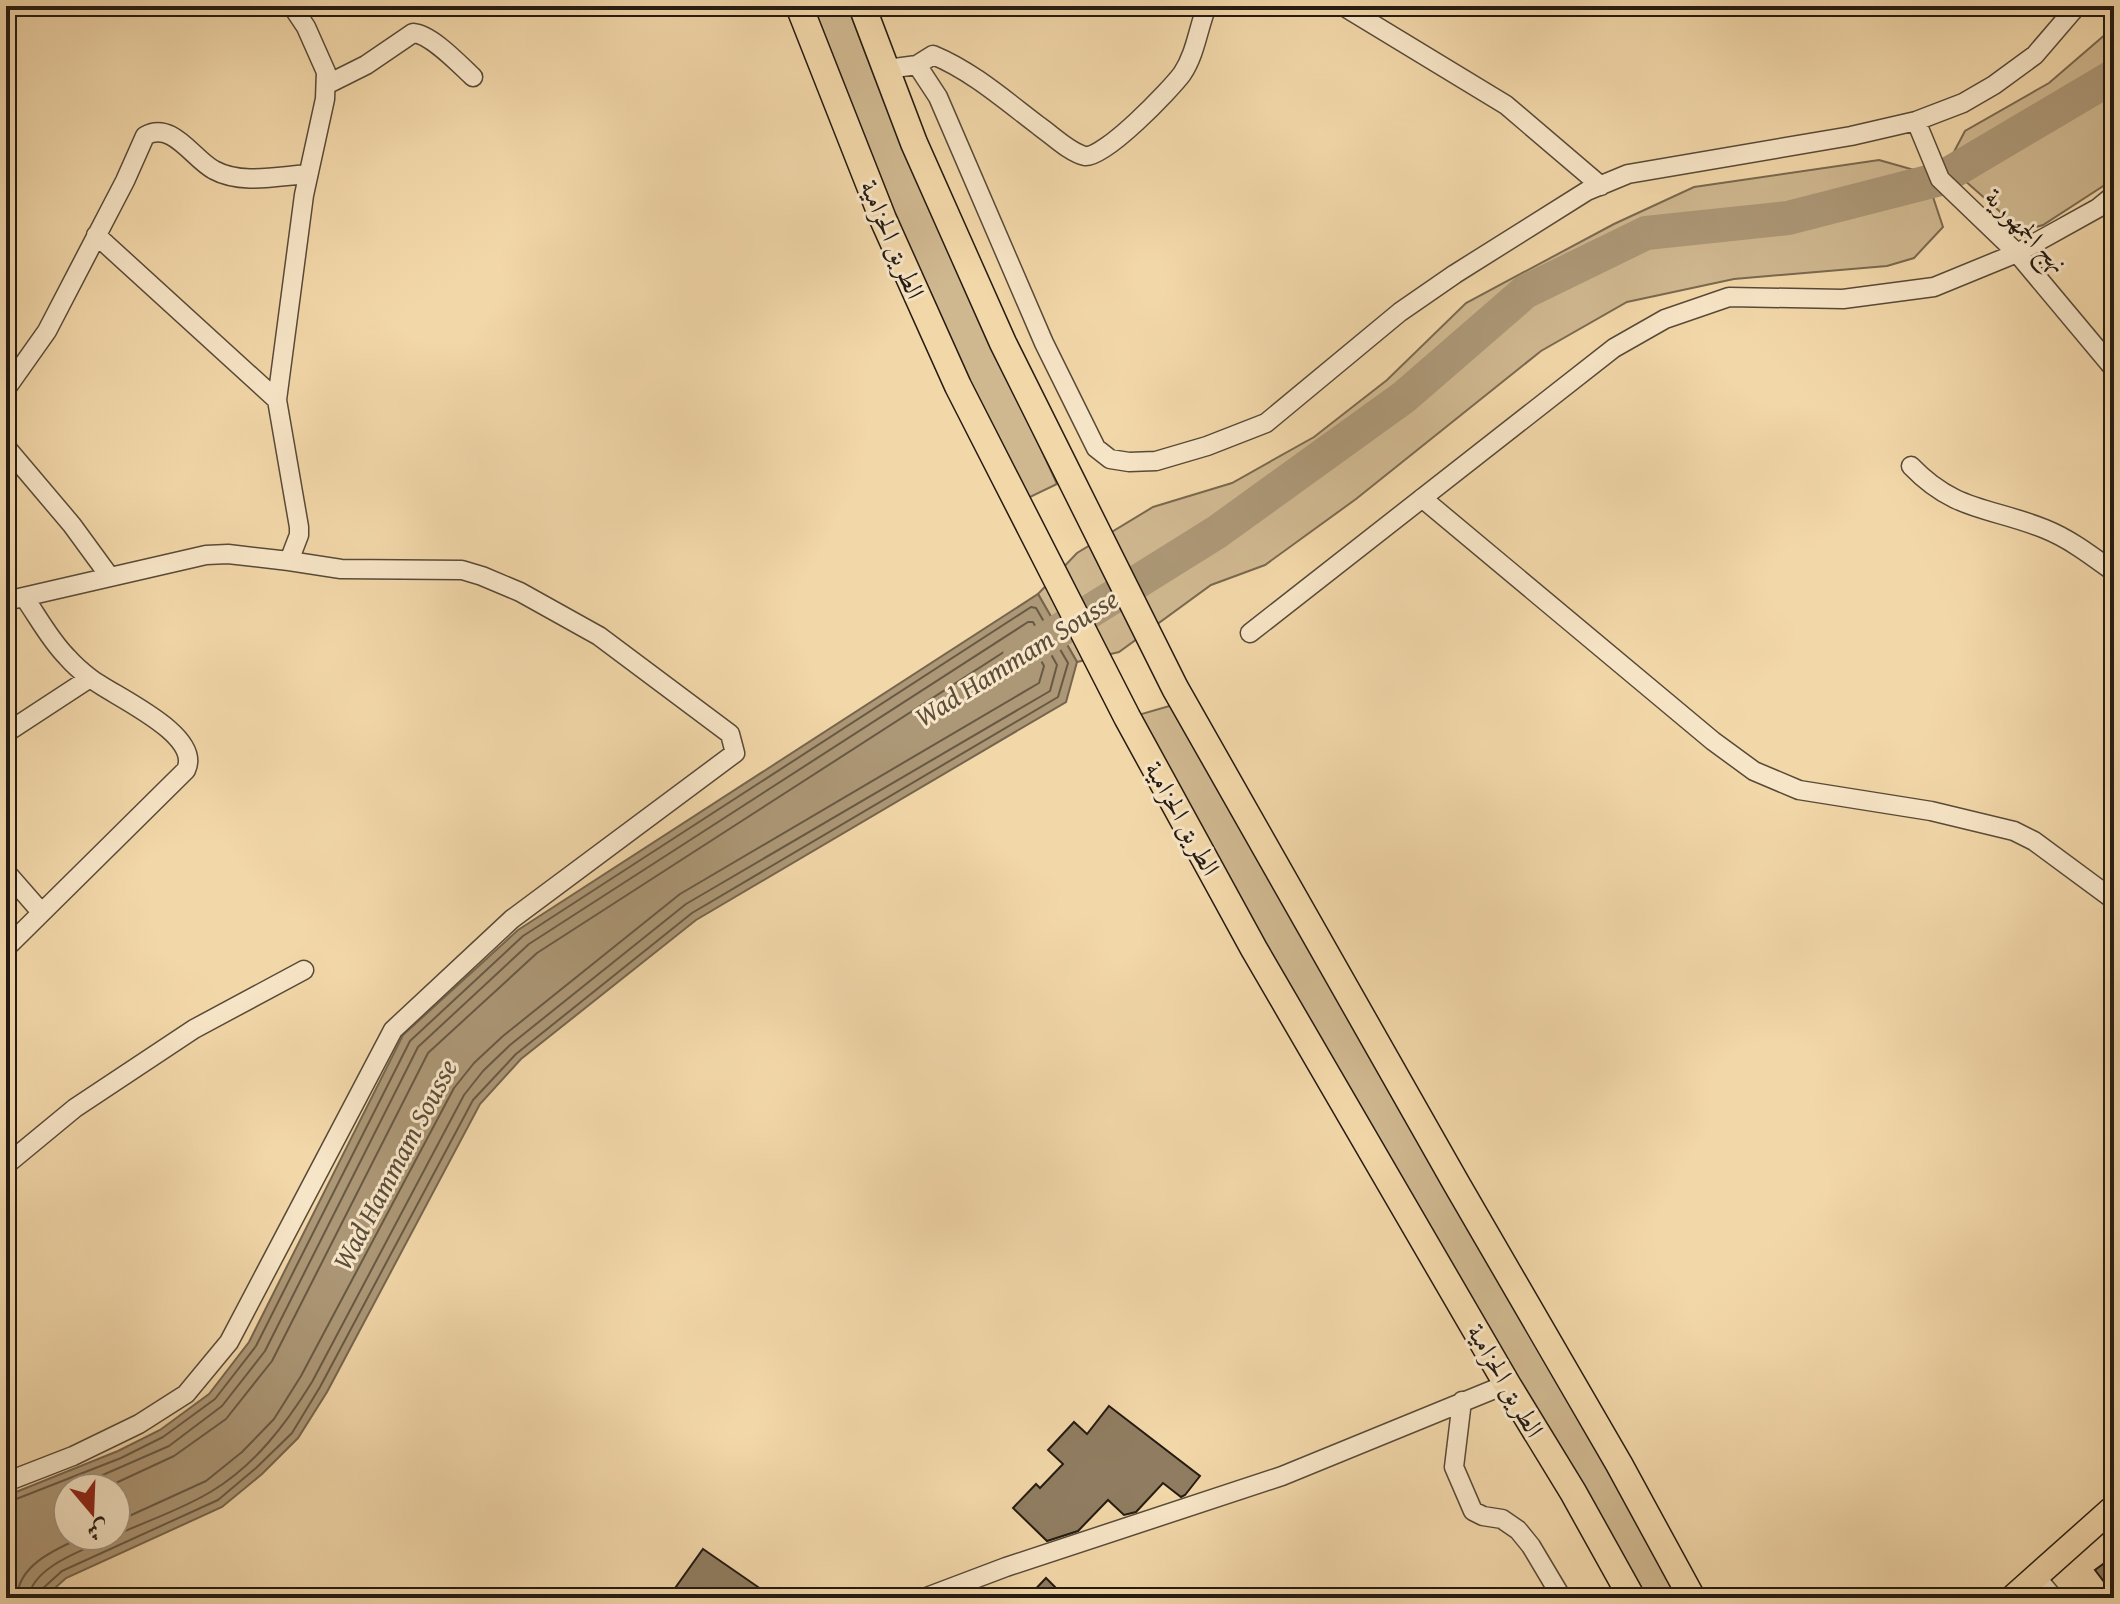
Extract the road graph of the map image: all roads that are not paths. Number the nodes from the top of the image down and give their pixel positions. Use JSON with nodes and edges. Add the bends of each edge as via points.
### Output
{"nodes":[{"id":1,"x":292,"y":6,"type":"edge"},
{"id":2,"x":799,"y":6,"type":"edge"},
{"id":3,"x":862,"y":6,"type":"edge"},
{"id":4,"x":1207,"y":6,"type":"edge"},
{"id":5,"x":1343,"y":6,"type":"edge"},
{"id":6,"x":2077,"y":6,"type":"edge"},
{"id":7,"x":917,"y":65,"type":"junction"},
{"id":8,"x":887,"y":69,"type":"junction"},
{"id":9,"x":473,"y":77,"type":"dead end"},
{"id":10,"x":326,"y":85,"type":"junction"},
{"id":11,"x":1916,"y":121,"type":"junction"},
{"id":12,"x":308,"y":174,"type":"junction"},
{"id":13,"x":1601,"y":186,"type":"junction"},
{"id":14,"x":2114,"y":195,"type":"edge"},
{"id":15,"x":96,"y":235,"type":"junction"},
{"id":16,"x":2017,"y":253,"type":"junction"},
{"id":17,"x":2114,"y":369,"type":"edge"},
{"id":18,"x":6,"y":389,"type":"edge"},
{"id":19,"x":277,"y":400,"type":"junction"},
{"id":20,"x":6,"y":447,"type":"edge"},
{"id":21,"x":1911,"y":466,"type":"dead end"},
{"id":22,"x":1422,"y":498,"type":"junction"},
{"id":23,"x":289,"y":561,"type":"junction"},
{"id":24,"x":2114,"y":572,"type":"edge"},
{"id":25,"x":110,"y":577,"type":"junction"},
{"id":26,"x":15,"y":599,"type":"edge"},
{"id":27,"x":1250,"y":633,"type":"dead end"},
{"id":28,"x":90,"y":678,"type":"junction"},
{"id":29,"x":6,"y":733,"type":"edge"},
{"id":30,"x":6,"y":872,"type":"edge"},
{"id":31,"x":2114,"y":900,"type":"edge"},
{"id":32,"x":41,"y":912,"type":"junction"},
{"id":33,"x":6,"y":948,"type":"edge"},
{"id":34,"x":304,"y":970,"type":"dead end"},
{"id":35,"x":6,"y":1165,"type":"edge"},
{"id":36,"x":1507,"y":1384,"type":"junction"},
{"id":37,"x":1462,"y":1401,"type":"junction"},
{"id":38,"x":6,"y":1482,"type":"edge"},
{"id":39,"x":2114,"y":1507,"type":"edge"},
{"id":40,"x":2036,"y":1577,"type":"junction"},
{"id":41,"x":924,"y":1598,"type":"edge"},
{"id":42,"x":1562,"y":1598,"type":"edge"},
{"id":43,"x":1632,"y":1598,"type":"edge"},
{"id":44,"x":1692,"y":1598,"type":"edge"},
{"id":45,"x":2012,"y":1598,"type":"edge"},
{"id":46,"x":2054,"y":1598,"type":"edge"}],
"edges":[{"from":1,"to":10,"type":"street","via":[[317,49]]},
{"from":2,"to":36,"type":"highway","name":"الطريق الحزامية","via":[[883,219],[1019,507],[1254,949]]},
{"from":3,"to":8,"type":"highway"},
{"from":4,"to":7,"type":"street","via":[[1182,74],[1094,155],[1084,156],[1059,141],[948,61],[933,55]]},
{"from":5,"to":13,"type":"street","via":[[1506,105]]},
{"from":6,"to":11,"type":"street","via":[[2035,55],[1994,85]]},
{"from":7,"to":8,"type":"street"},
{"from":7,"to":13,"type":"street","via":[[945,111],[1085,428],[1110,459],[1156,461],[1266,423],[1400,312]]},
{"from":8,"to":44,"type":"highway","via":[[1003,343],[1175,688]]},
{"from":9,"to":10,"type":"street","via":[[417,33]]},
{"from":10,"to":12,"type":"street"},
{"from":11,"to":13,"type":"street","via":[[1628,174]]},
{"from":11,"to":16,"type":"street","name":"نهج الجمهورية","via":[[1940,179]]},
{"from":12,"to":15,"type":"street","via":[[226,176],[174,137],[149,133]]},
{"from":12,"to":19,"type":"street"},
{"from":14,"to":16,"type":"street"},
{"from":15,"to":18,"type":"street","via":[[47,331]]},
{"from":15,"to":19,"type":"street"},
{"from":16,"to":17,"type":"street","name":"نهج الجمهورية"},
{"from":16,"to":22,"type":"street","via":[[1934,287],[1843,299],[1729,297],[1665,319],[1614,348]]},
{"from":19,"to":23,"type":"street","via":[[299,527]]},
{"from":20,"to":25,"type":"street"},
{"from":21,"to":24,"type":"street","via":[[1941,494],[2045,529]]},
{"from":22,"to":27,"type":"street"},
{"from":22,"to":31,"type":"street","via":[[1754,771],[1799,790],[1931,811],[2014,831]]},
{"from":23,"to":25,"type":"street","via":[[206,555]]},
{"from":23,"to":38,"type":"street","via":[[341,569],[462,570],[495,581],[599,636],[654,675],[730,734],[735,753],[512,919],[393,1030],[229,1342],[186,1394],[139,1424]]},
{"from":25,"to":26,"type":"street"},
{"from":26,"to":28,"type":"street"},
{"from":28,"to":29,"type":"street"},
{"from":28,"to":32,"type":"street","via":[[170,729],[190,762]]},
{"from":30,"to":32,"type":"street"},
{"from":32,"to":33,"type":"street"},
{"from":34,"to":35,"type":"street","via":[[194,1029],[75,1108]]},
{"from":36,"to":37,"type":"street"},
{"from":36,"to":43,"type":"highway","name":"الطريق الحزامية"},
{"from":37,"to":41,"type":"street","via":[[1282,1476]]},
{"from":37,"to":42,"type":"street","via":[[1454,1467],[1473,1511],[1518,1530]]},
{"from":39,"to":40,"type":"main road"},
{"from":40,"to":45,"type":"main road"},
{"from":40,"to":46,"type":"street"}]}
